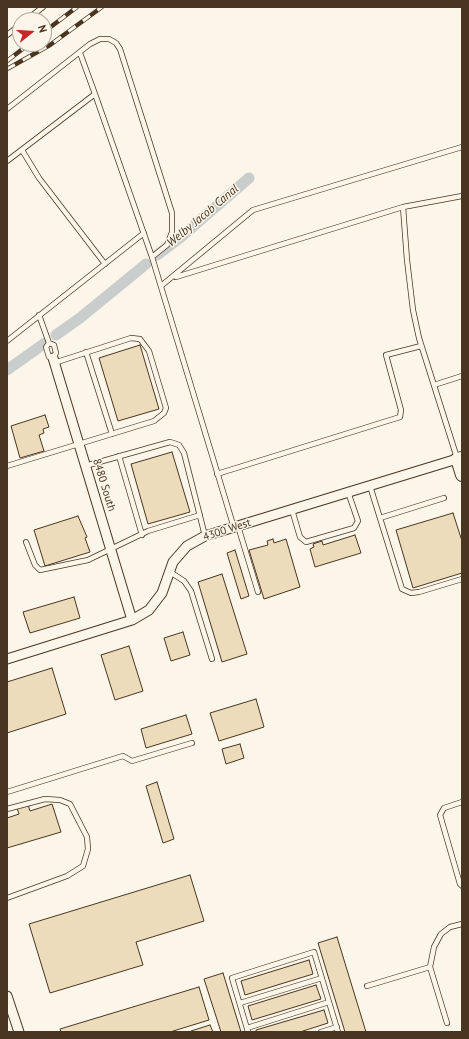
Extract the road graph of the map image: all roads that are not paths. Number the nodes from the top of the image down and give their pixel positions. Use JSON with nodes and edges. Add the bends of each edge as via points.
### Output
{"nodes":[{"id":1,"x":80,"y":53,"type":"junction"},
{"id":2,"x":95,"y":94,"type":"junction"},
{"id":3,"x":7,"y":109,"type":"edge"},
{"id":4,"x":462,"y":148,"type":"edge"},
{"id":5,"x":22,"y":150,"type":"junction"},
{"id":6,"x":7,"y":161,"type":"edge"},
{"id":7,"x":462,"y":196,"type":"edge"},
{"id":8,"x":403,"y":207,"type":"junction"},
{"id":9,"x":144,"y":233,"type":"junction"},
{"id":10,"x":152,"y":257,"type":"junction"},
{"id":11,"x":105,"y":264,"type":"junction"},
{"id":12,"x":172,"y":278,"type":"junction"},
{"id":13,"x":161,"y":286,"type":"junction"},
{"id":14,"x":39,"y":315,"type":"junction"},
{"id":15,"x":7,"y":341,"type":"edge"},
{"id":16,"x":49,"y":342,"type":"junction"},
{"id":17,"x":421,"y":346,"type":"junction"},
{"id":18,"x":86,"y":352,"type":"junction"},
{"id":19,"x":53,"y":360,"type":"junction"},
{"id":20,"x":462,"y":376,"type":"edge"},
{"id":21,"x":434,"y":385,"type":"junction"},
{"id":22,"x":112,"y":434,"type":"junction"},
{"id":23,"x":79,"y":444,"type":"junction"},
{"id":24,"x":119,"y":456,"type":"junction"},
{"id":25,"x":460,"y":459,"type":"edge"},
{"id":26,"x":7,"y":466,"type":"edge"},
{"id":27,"x":85,"y":466,"type":"junction"},
{"id":28,"x":217,"y":474,"type":"junction"},
{"id":29,"x":462,"y":475,"type":"edge"},
{"id":30,"x":370,"y":486,"type":"junction"},
{"id":31,"x":348,"y":492,"type":"junction"},
{"id":32,"x":444,"y":498,"type":"dead end"},
{"id":33,"x":292,"y":510,"type":"junction"},
{"id":34,"x":200,"y":515,"type":"junction"},
{"id":35,"x":380,"y":518,"type":"junction"},
{"id":36,"x":236,"y":527,"type":"junction"},
{"id":37,"x":142,"y":535,"type":"junction"},
{"id":38,"x":205,"y":536,"type":"junction"},
{"id":39,"x":26,"y":542,"type":"dead end"},
{"id":40,"x":110,"y":549,"type":"junction"},
{"id":41,"x":170,"y":572,"type":"junction"},
{"id":42,"x":462,"y":579,"type":"edge"},
{"id":43,"x":258,"y":592,"type":"dead end"},
{"id":44,"x":132,"y":620,"type":"junction"},
{"id":45,"x":7,"y":659,"type":"edge"},
{"id":46,"x":212,"y":659,"type":"dead end"},
{"id":47,"x":192,"y":743,"type":"dead end"},
{"id":48,"x":7,"y":792,"type":"edge"},
{"id":49,"x":462,"y":802,"type":"edge"},
{"id":50,"x":7,"y":809,"type":"edge"},
{"id":51,"x":462,"y":886,"type":"edge"},
{"id":52,"x":7,"y":898,"type":"edge"},
{"id":53,"x":462,"y":924,"type":"edge"},
{"id":54,"x":430,"y":966,"type":"junction"},
{"id":55,"x":322,"y":978,"type":"junction"},
{"id":56,"x":367,"y":986,"type":"dead end"},
{"id":57,"x":7,"y":996,"type":"edge"},
{"id":58,"x":329,"y":1002,"type":"junction"},
{"id":59,"x":240,"y":1003,"type":"junction"},
{"id":60,"x":447,"y":1023,"type":"dead end"},
{"id":61,"x":248,"y":1030,"type":"edge"},
{"id":62,"x":338,"y":1030,"type":"edge"},
{"id":63,"x":19,"y":1032,"type":"edge"},
{"id":64,"x":321,"y":1032,"type":"edge"}],
"edges":[{"from":1,"to":2,"type":"lane"},
{"from":1,"to":3,"type":"lane"},
{"from":1,"to":10,"type":"lane","via":[[100,39],[109,39],[120,48],[172,212],[172,232],[167,245]]},
{"from":2,"to":5,"type":"lane"},
{"from":2,"to":9,"type":"lane"},
{"from":4,"to":12,"type":"lane","via":[[253,210]]},
{"from":5,"to":6,"type":"lane"},
{"from":5,"to":11,"type":"lane","via":[[39,178]]},
{"from":7,"to":8,"type":"lane"},
{"from":8,"to":12,"type":"lane"},
{"from":8,"to":17,"type":"lane","via":[[413,310]]},
{"from":9,"to":10,"type":"lane"},
{"from":9,"to":11,"type":"lane"},
{"from":10,"to":13,"type":"lane"},
{"from":11,"to":14,"type":"lane"},
{"from":12,"to":13,"type":"lane"},
{"from":13,"to":28,"type":"lane"},
{"from":14,"to":15,"type":"lane"},
{"from":14,"to":16,"type":"lane"},
{"from":16,"to":19,"type":"lane","via":[[46,347],[49,357]]},
{"from":16,"to":19,"type":"lane","via":[[54,345],[56,354]]},
{"from":17,"to":21,"type":"lane"},
{"from":17,"to":28,"type":"lane","via":[[386,355],[402,410],[400,417]]},
{"from":18,"to":19,"type":"lane"},
{"from":18,"to":22,"type":"lane"},
{"from":18,"to":22,"type":"lane","via":[[135,338],[143,342],[149,351],[166,408],[164,414],[154,421]]},
{"from":19,"to":23,"type":"street","name":"8480 South"},
{"from":20,"to":21,"type":"lane"},
{"from":21,"to":25,"type":"lane"},
{"from":22,"to":23,"type":"lane"},
{"from":23,"to":26,"type":"lane"},
{"from":23,"to":27,"type":"street","name":"8480 South"},
{"from":24,"to":27,"type":"lane"},
{"from":24,"to":34,"type":"lane","via":[[170,442],[179,445],[184,453]]},
{"from":24,"to":37,"type":"lane"},
{"from":25,"to":29,"type":"street"},
{"from":25,"to":30,"type":"street","name":"4300 West"},
{"from":27,"to":40,"type":"street","name":"8480 South"},
{"from":28,"to":36,"type":"lane"},
{"from":30,"to":31,"type":"street","name":"4300 West"},
{"from":30,"to":35,"type":"lane"},
{"from":31,"to":33,"type":"street","name":"4300 West"},
{"from":31,"to":33,"type":"lane","via":[[358,522],[354,528],[306,542],[300,537]]},
{"from":32,"to":35,"type":"lane"},
{"from":33,"to":36,"type":"street","name":"4300 West"},
{"from":34,"to":37,"type":"lane"},
{"from":34,"to":38,"type":"lane"},
{"from":35,"to":42,"type":"lane","via":[[402,589],[411,593],[419,592]]},
{"from":36,"to":38,"type":"street","name":"4300 West"},
{"from":36,"to":43,"type":"lane"},
{"from":37,"to":40,"type":"lane"},
{"from":38,"to":41,"type":"street","name":"4300 West","via":[[187,546],[173,562]]},
{"from":39,"to":40,"type":"lane","via":[[40,570],[88,560]]},
{"from":40,"to":44,"type":"street","name":"8480 South"},
{"from":41,"to":44,"type":"street","name":"4300 West","via":[[158,599],[149,610]]},
{"from":41,"to":46,"type":"lane","via":[[184,581],[191,591]]},
{"from":44,"to":45,"type":"street","name":"4300 West"},
{"from":47,"to":48,"type":"lane","via":[[132,761],[123,756]]},
{"from":49,"to":51,"type":"lane","via":[[444,808],[440,815]]},
{"from":50,"to":52,"type":"lane","via":[[46,799],[70,804],[87,837],[88,850],[83,866],[67,876]]},
{"from":53,"to":54,"type":"lane","via":[[450,927],[441,934],[434,947]]},
{"from":54,"to":56,"type":"lane"},
{"from":54,"to":60,"type":"lane"},
{"from":55,"to":58,"type":"lane"},
{"from":55,"to":59,"type":"lane"},
{"from":55,"to":59,"type":"lane","via":[[314,952],[232,978]]},
{"from":57,"to":63,"type":"street"},
{"from":58,"to":61,"type":"lane"},
{"from":58,"to":62,"type":"lane"},
{"from":59,"to":61,"type":"lane"},
{"from":62,"to":64,"type":"lane"}]}
